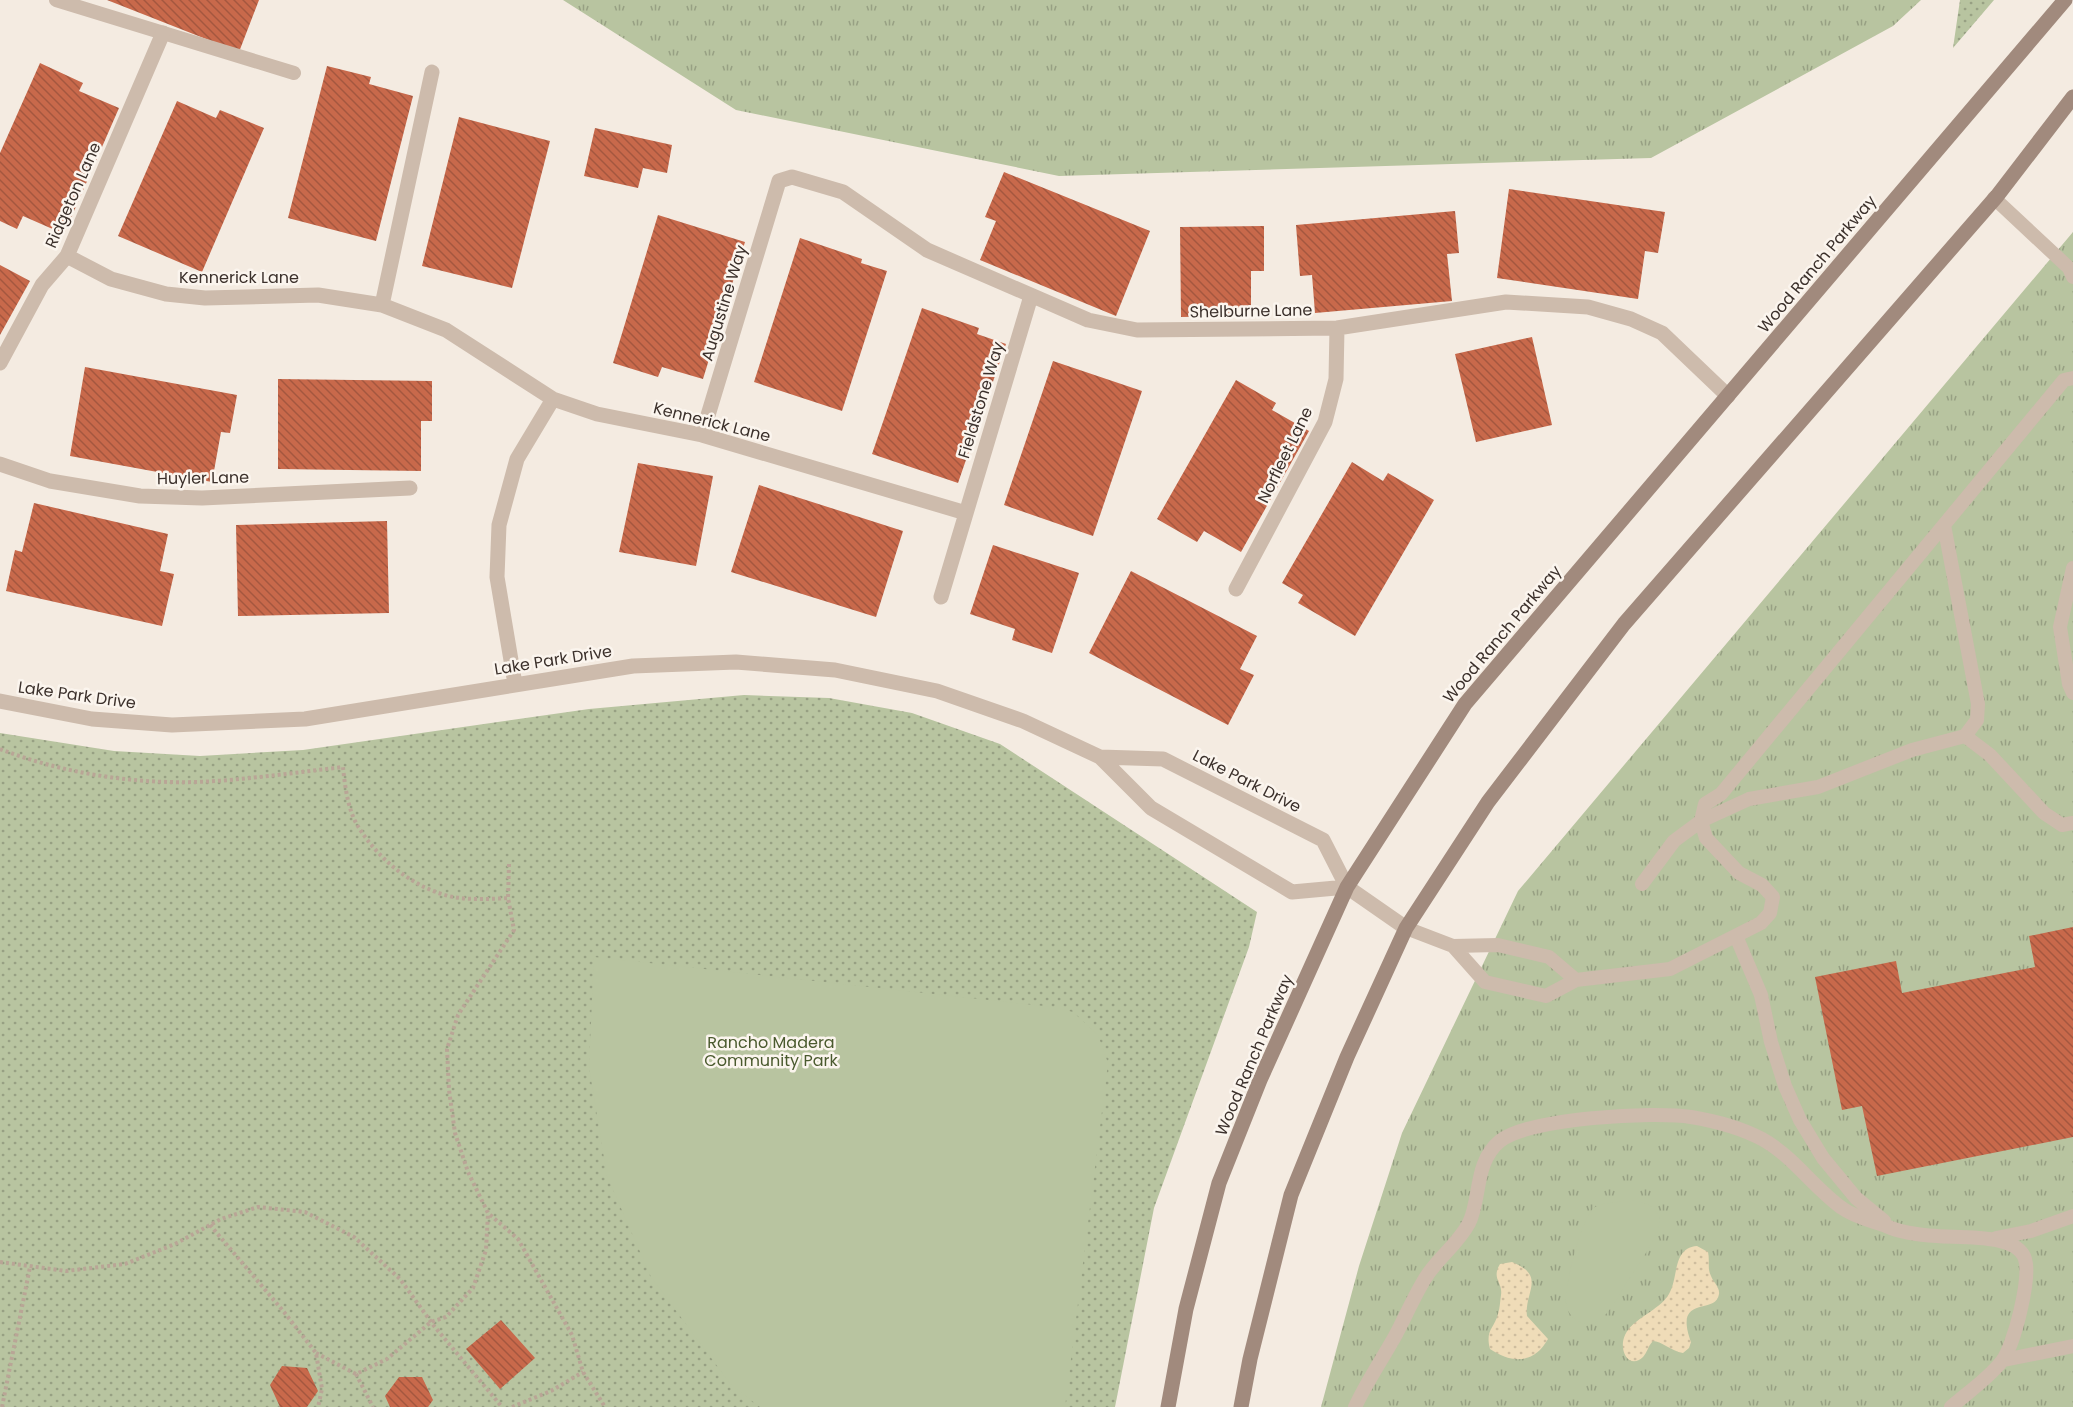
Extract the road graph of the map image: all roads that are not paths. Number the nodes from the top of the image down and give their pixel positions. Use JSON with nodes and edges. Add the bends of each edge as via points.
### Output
{"nodes":[{"id":1,"x":56,"y":0,"type":"edge"},
{"id":2,"x":2065,"y":0,"type":"edge"},
{"id":3,"x":163,"y":33,"type":"junction"},
{"id":4,"x":432,"y":72,"type":"dead end"},
{"id":5,"x":294,"y":73,"type":"dead end"},
{"id":6,"x":2073,"y":97,"type":"edge"},
{"id":7,"x":779,"y":182,"type":"joint"},
{"id":8,"x":1994,"y":198,"type":"junction"},
{"id":9,"x":67,"y":256,"type":"junction"},
{"id":10,"x":2073,"y":277,"type":"edge"},
{"id":11,"x":1031,"y":296,"type":"junction"},
{"id":12,"x":382,"y":305,"type":"junction"},
{"id":13,"x":1337,"y":328,"type":"junction"},
{"id":14,"x":0,"y":363,"type":"edge"},
{"id":15,"x":2073,"y":378,"type":"edge"},
{"id":16,"x":1728,"y":396,"type":"junction"},
{"id":17,"x":554,"y":399,"type":"junction"},
{"id":18,"x":702,"y":435,"type":"junction"},
{"id":19,"x":0,"y":464,"type":"edge"},
{"id":20,"x":410,"y":488,"type":"dead end"},
{"id":21,"x":966,"y":513,"type":"junction"},
{"id":22,"x":1944,"y":525,"type":"junction"},
{"id":23,"x":2073,"y":568,"type":"edge"},
{"id":24,"x":1236,"y":589,"type":"dead end"},
{"id":25,"x":941,"y":597,"type":"dead end"},
{"id":26,"x":515,"y":684,"type":"junction"},
{"id":27,"x":2073,"y":693,"type":"edge"},
{"id":28,"x":0,"y":701,"type":"edge"},
{"id":29,"x":1965,"y":736,"type":"junction"},
{"id":30,"x":1101,"y":757,"type":"junction"},
{"id":31,"x":1701,"y":821,"type":"junction"},
{"id":32,"x":2073,"y":823,"type":"edge"},
{"id":33,"x":1642,"y":884,"type":"dead end"},
{"id":34,"x":1347,"y":887,"type":"junction"},
{"id":35,"x":1406,"y":928,"type":"junction"},
{"id":36,"x":1736,"y":936,"type":"junction"},
{"id":37,"x":1453,"y":946,"type":"junction"},
{"id":38,"x":1576,"y":980,"type":"junction"},
{"id":39,"x":2073,"y":1216,"type":"edge"},
{"id":40,"x":1895,"y":1230,"type":"junction"},
{"id":41,"x":1991,"y":1239,"type":"junction"},
{"id":42,"x":2073,"y":1346,"type":"edge"},
{"id":43,"x":2004,"y":1360,"type":"junction"},
{"id":44,"x":1168,"y":1407,"type":"edge"},
{"id":45,"x":1241,"y":1407,"type":"edge"},
{"id":46,"x":1355,"y":1407,"type":"edge"},
{"id":47,"x":1951,"y":1407,"type":"edge"}],
"edges":[{"from":1,"to":3,"type":"lane"},
{"from":2,"to":16,"type":"main road","name":"Wood Ranch Parkway"},
{"from":3,"to":5,"type":"lane"},
{"from":3,"to":9,"type":"street","name":"Ridgeton Lane"},
{"from":4,"to":12,"type":"street"},
{"from":6,"to":8,"type":"main road"},
{"from":7,"to":11,"type":"street","name":"Shelburne Lane","via":[[792,177],[843,192],[927,250]]},
{"from":7,"to":18,"type":"street","name":"Augustine Way"},
{"from":8,"to":10,"type":"lane","via":[[2069,268]]},
{"from":8,"to":35,"type":"main road","via":[[1624,624],[1488,802]]},
{"from":9,"to":12,"type":"street","name":"Kennerick Lane","via":[[111,279],[166,294],[205,298],[318,295]]},
{"from":9,"to":14,"type":"street","name":"Ridgeton Lane","via":[[42,285]]},
{"from":11,"to":13,"type":"street","name":"Shelburne Lane","via":[[1088,320],[1137,330]]},
{"from":11,"to":21,"type":"street","name":"Fieldstone Way"},
{"from":12,"to":17,"type":"street","name":"Kennerick Lane","via":[[446,330]]},
{"from":13,"to":16,"type":"street","name":"Shelburne Lane","via":[[1506,302],[1588,307],[1662,333]]},
{"from":13,"to":24,"type":"street","name":"Norfleet Lane","via":[[1336,379],[1325,422]]},
{"from":15,"to":22,"type":"lane","via":[[2064,380]]},
{"from":16,"to":34,"type":"main road","name":"Wood Ranch Parkway","via":[[1465,704]]},
{"from":17,"to":18,"type":"street","name":"Kennerick Lane","via":[[597,414]]},
{"from":17,"to":26,"type":"street","via":[[517,459],[499,525],[497,577]]},
{"from":18,"to":21,"type":"street","name":"Kennerick Lane"},
{"from":19,"to":20,"type":"street","name":"Huyler Lane","via":[[50,481],[140,496],[202,498]]},
{"from":21,"to":25,"type":"street"},
{"from":22,"to":29,"type":"lane","via":[[1978,704],[1977,720]]},
{"from":22,"to":31,"type":"lane","via":[[1721,794],[1705,804]]},
{"from":23,"to":27,"type":"lane","via":[[2060,627]]},
{"from":26,"to":28,"type":"street","name":"Lake Park Drive","via":[[305,719],[172,725],[92,719]]},
{"from":26,"to":30,"type":"street","name":"Lake Park Drive","via":[[633,666],[736,662],[835,670],[937,691],[1023,721]]},
{"from":29,"to":31,"type":"lane","via":[[1912,750],[1818,787],[1749,799]]},
{"from":29,"to":32,"type":"lane","via":[[1990,755],[2043,813],[2062,825]]},
{"from":30,"to":34,"type":"street","name":"Lake Park Drive","via":[[1151,808],[1292,892]]},
{"from":30,"to":34,"type":"street","name":"Lake Park Drive","via":[[1163,759],[1323,840]]},
{"from":31,"to":33,"type":"lane","via":[[1674,841]]},
{"from":31,"to":36,"type":"lane","via":[[1706,838],[1739,873],[1762,885],[1773,897],[1770,913],[1761,923]]},
{"from":34,"to":35,"type":"street","name":"Lake Park Drive"},
{"from":34,"to":44,"type":"main road","name":"Wood Ranch Parkway","via":[[1260,1080],[1219,1183],[1186,1309]]},
{"from":35,"to":37,"type":"lane"},
{"from":35,"to":45,"type":"main road","via":[[1347,1057],[1292,1195]]},
{"from":36,"to":38,"type":"lane","via":[[1670,969]]},
{"from":36,"to":40,"type":"lane","via":[[1761,995],[1771,1042],[1800,1120],[1823,1158],[1856,1198]]},
{"from":37,"to":38,"type":"lane","via":[[1498,945],[1549,957]]},
{"from":37,"to":38,"type":"lane","via":[[1485,982],[1546,996]]},
{"from":39,"to":41,"type":"lane","via":[[2031,1231]]},
{"from":40,"to":41,"type":"lane"},
{"from":40,"to":46,"type":"lane","via":[[1845,1210],[1763,1140],[1724,1125],[1662,1115],[1532,1126],[1507,1136],[1490,1153],[1479,1179],[1471,1220],[1427,1276]]},
{"from":41,"to":43,"type":"lane","via":[[2019,1250],[2025,1259],[2022,1301]]},
{"from":42,"to":43,"type":"lane"},
{"from":43,"to":47,"type":"lane"}]}
